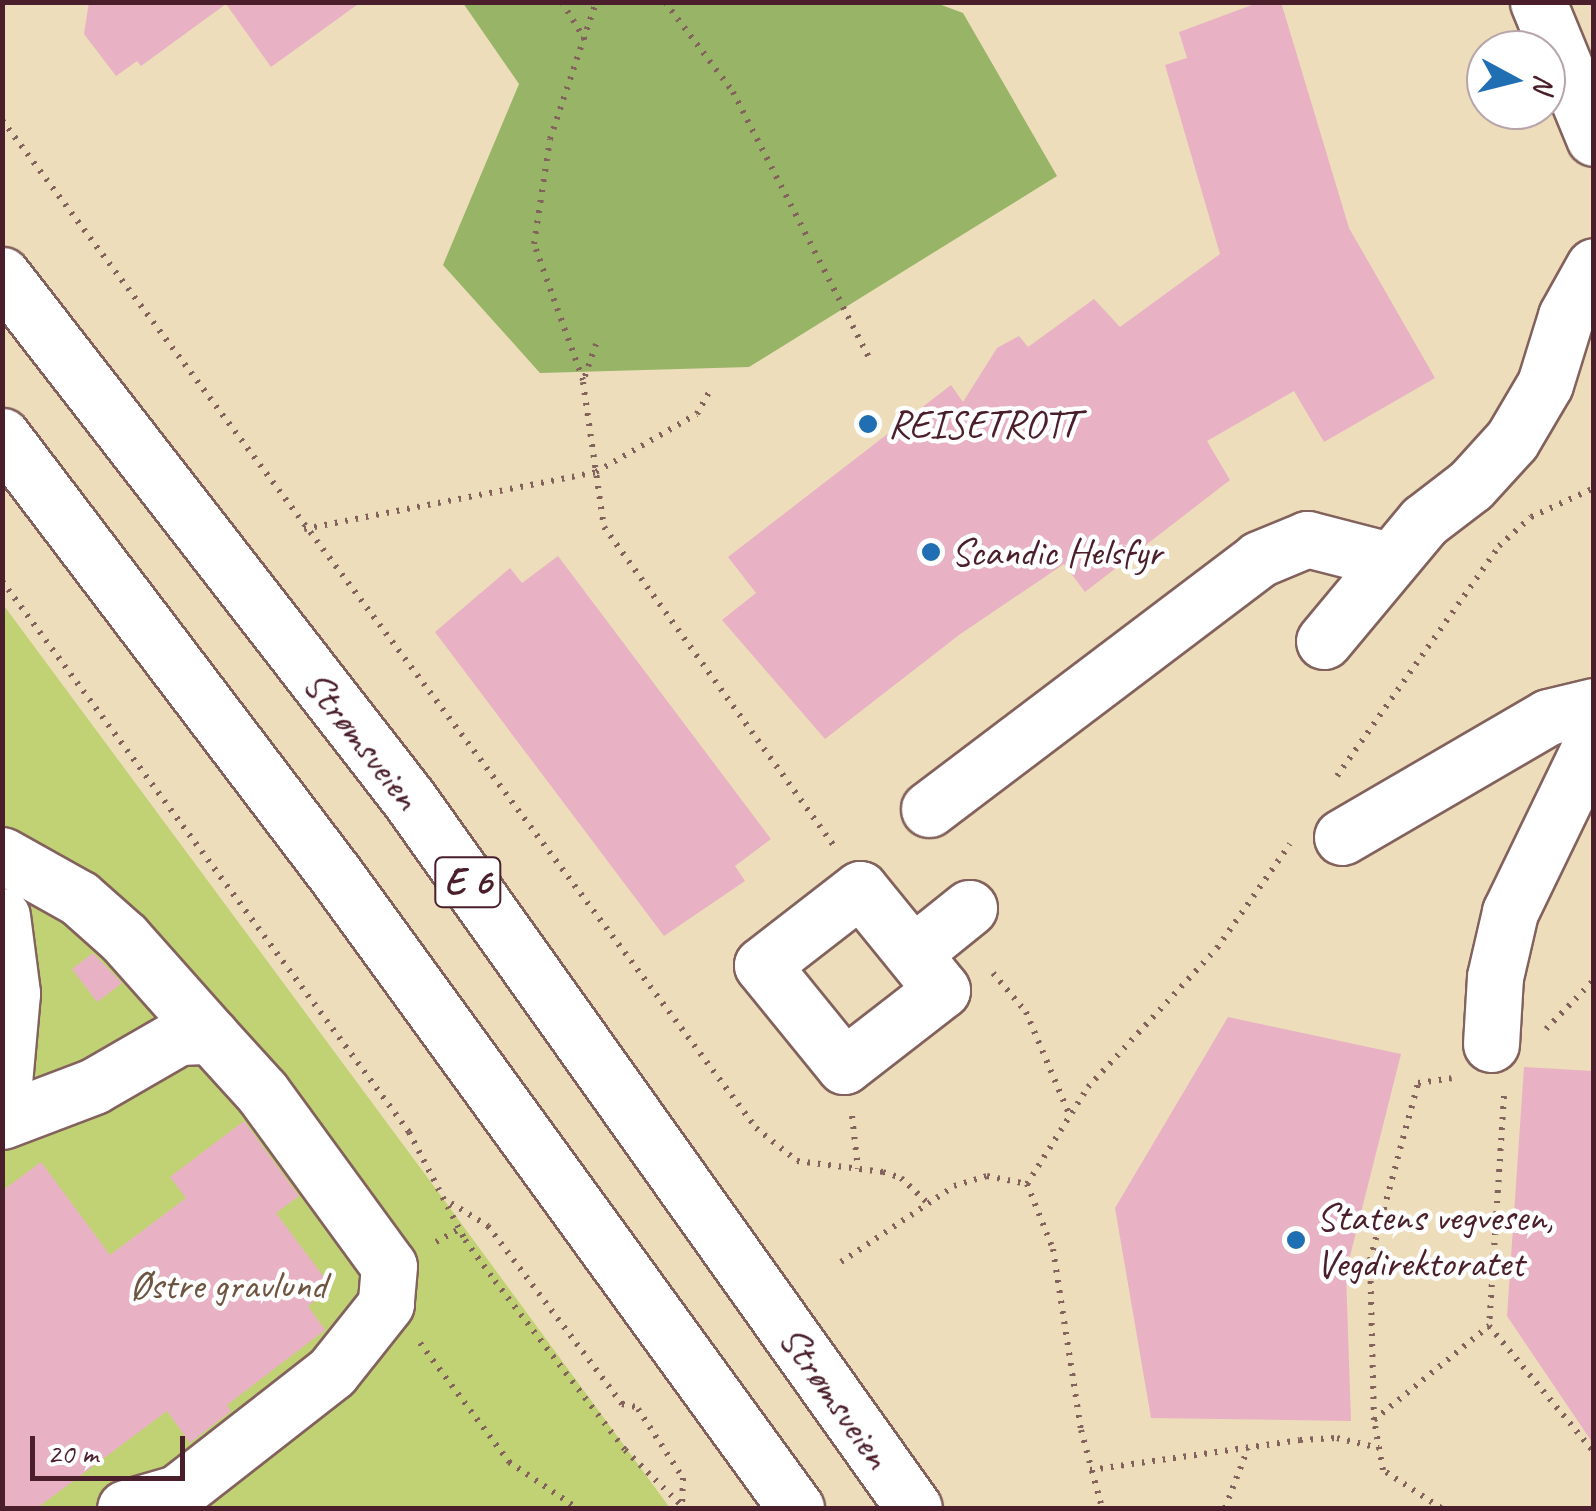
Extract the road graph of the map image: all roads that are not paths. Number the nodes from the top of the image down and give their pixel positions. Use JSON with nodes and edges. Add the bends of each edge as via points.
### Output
{"nodes":[{"id":1,"x":1538,"y":2,"type":"edge"},
{"id":2,"x":1594,"y":138,"type":"edge"},
{"id":3,"x":1594,"y":266,"type":"edge"},
{"id":4,"x":2,"y":276,"type":"edge"},
{"id":5,"x":2,"y":436,"type":"edge"},
{"id":6,"x":1389,"y":560,"type":"junction"},
{"id":7,"x":1324,"y":641,"type":"dead end"},
{"id":8,"x":1594,"y":706,"type":"edge"},
{"id":9,"x":1594,"y":738,"type":"edge"},
{"id":10,"x":929,"y":809,"type":"dead end"},
{"id":11,"x":1342,"y":837,"type":"dead end"},
{"id":12,"x":2,"y":855,"type":"edge"},
{"id":13,"x":963,"y":913,"type":"road end"},
{"id":14,"x":2,"y":916,"type":"edge"},
{"id":15,"x":913,"y":953,"type":"junction"},
{"id":16,"x":211,"y":1036,"type":"junction"},
{"id":17,"x":1499,"y":1063,"type":"road end"},
{"id":18,"x":2,"y":1106,"type":"edge"},
{"id":19,"x":2,"y":1122,"type":"edge"},
{"id":20,"x":126,"y":1508,"type":"edge"},
{"id":21,"x":796,"y":1508,"type":"edge"},
{"id":22,"x":914,"y":1508,"type":"edge"}],
"edges":[{"from":1,"to":2,"type":"main road"},
{"from":3,"to":6,"type":"main road","via":[[1566,316],[1545,384],[1512,440]]},
{"from":4,"to":22,"type":"main road","name":"Strømsveien","number":"E 6","via":[[409,799]]},
{"from":5,"to":21,"type":"main road","number":"E 6","via":[[334,874]]},
{"from":6,"to":7,"type":"main road"},
{"from":6,"to":10,"type":"main road","via":[[1307,539],[1259,559]]},
{"from":8,"to":11,"type":"main road","via":[[1548,717]]},
{"from":9,"to":17,"type":"main road","via":[[1510,912],[1495,977]]},
{"from":12,"to":16,"type":"main road","via":[[78,898],[124,938]]},
{"from":13,"to":15,"type":"main road"},
{"from":14,"to":18,"type":"main road","via":[[12,992]]},
{"from":15,"to":15,"type":"main road","via":[[942,990],[844,1066],[762,964],[860,889]]},
{"from":16,"to":19,"type":"main road","via":[[179,1037],[94,1086]]},
{"from":16,"to":20,"type":"main road","via":[[378,1246],[389,1266],[386,1304],[332,1372],[177,1494]]}]}
